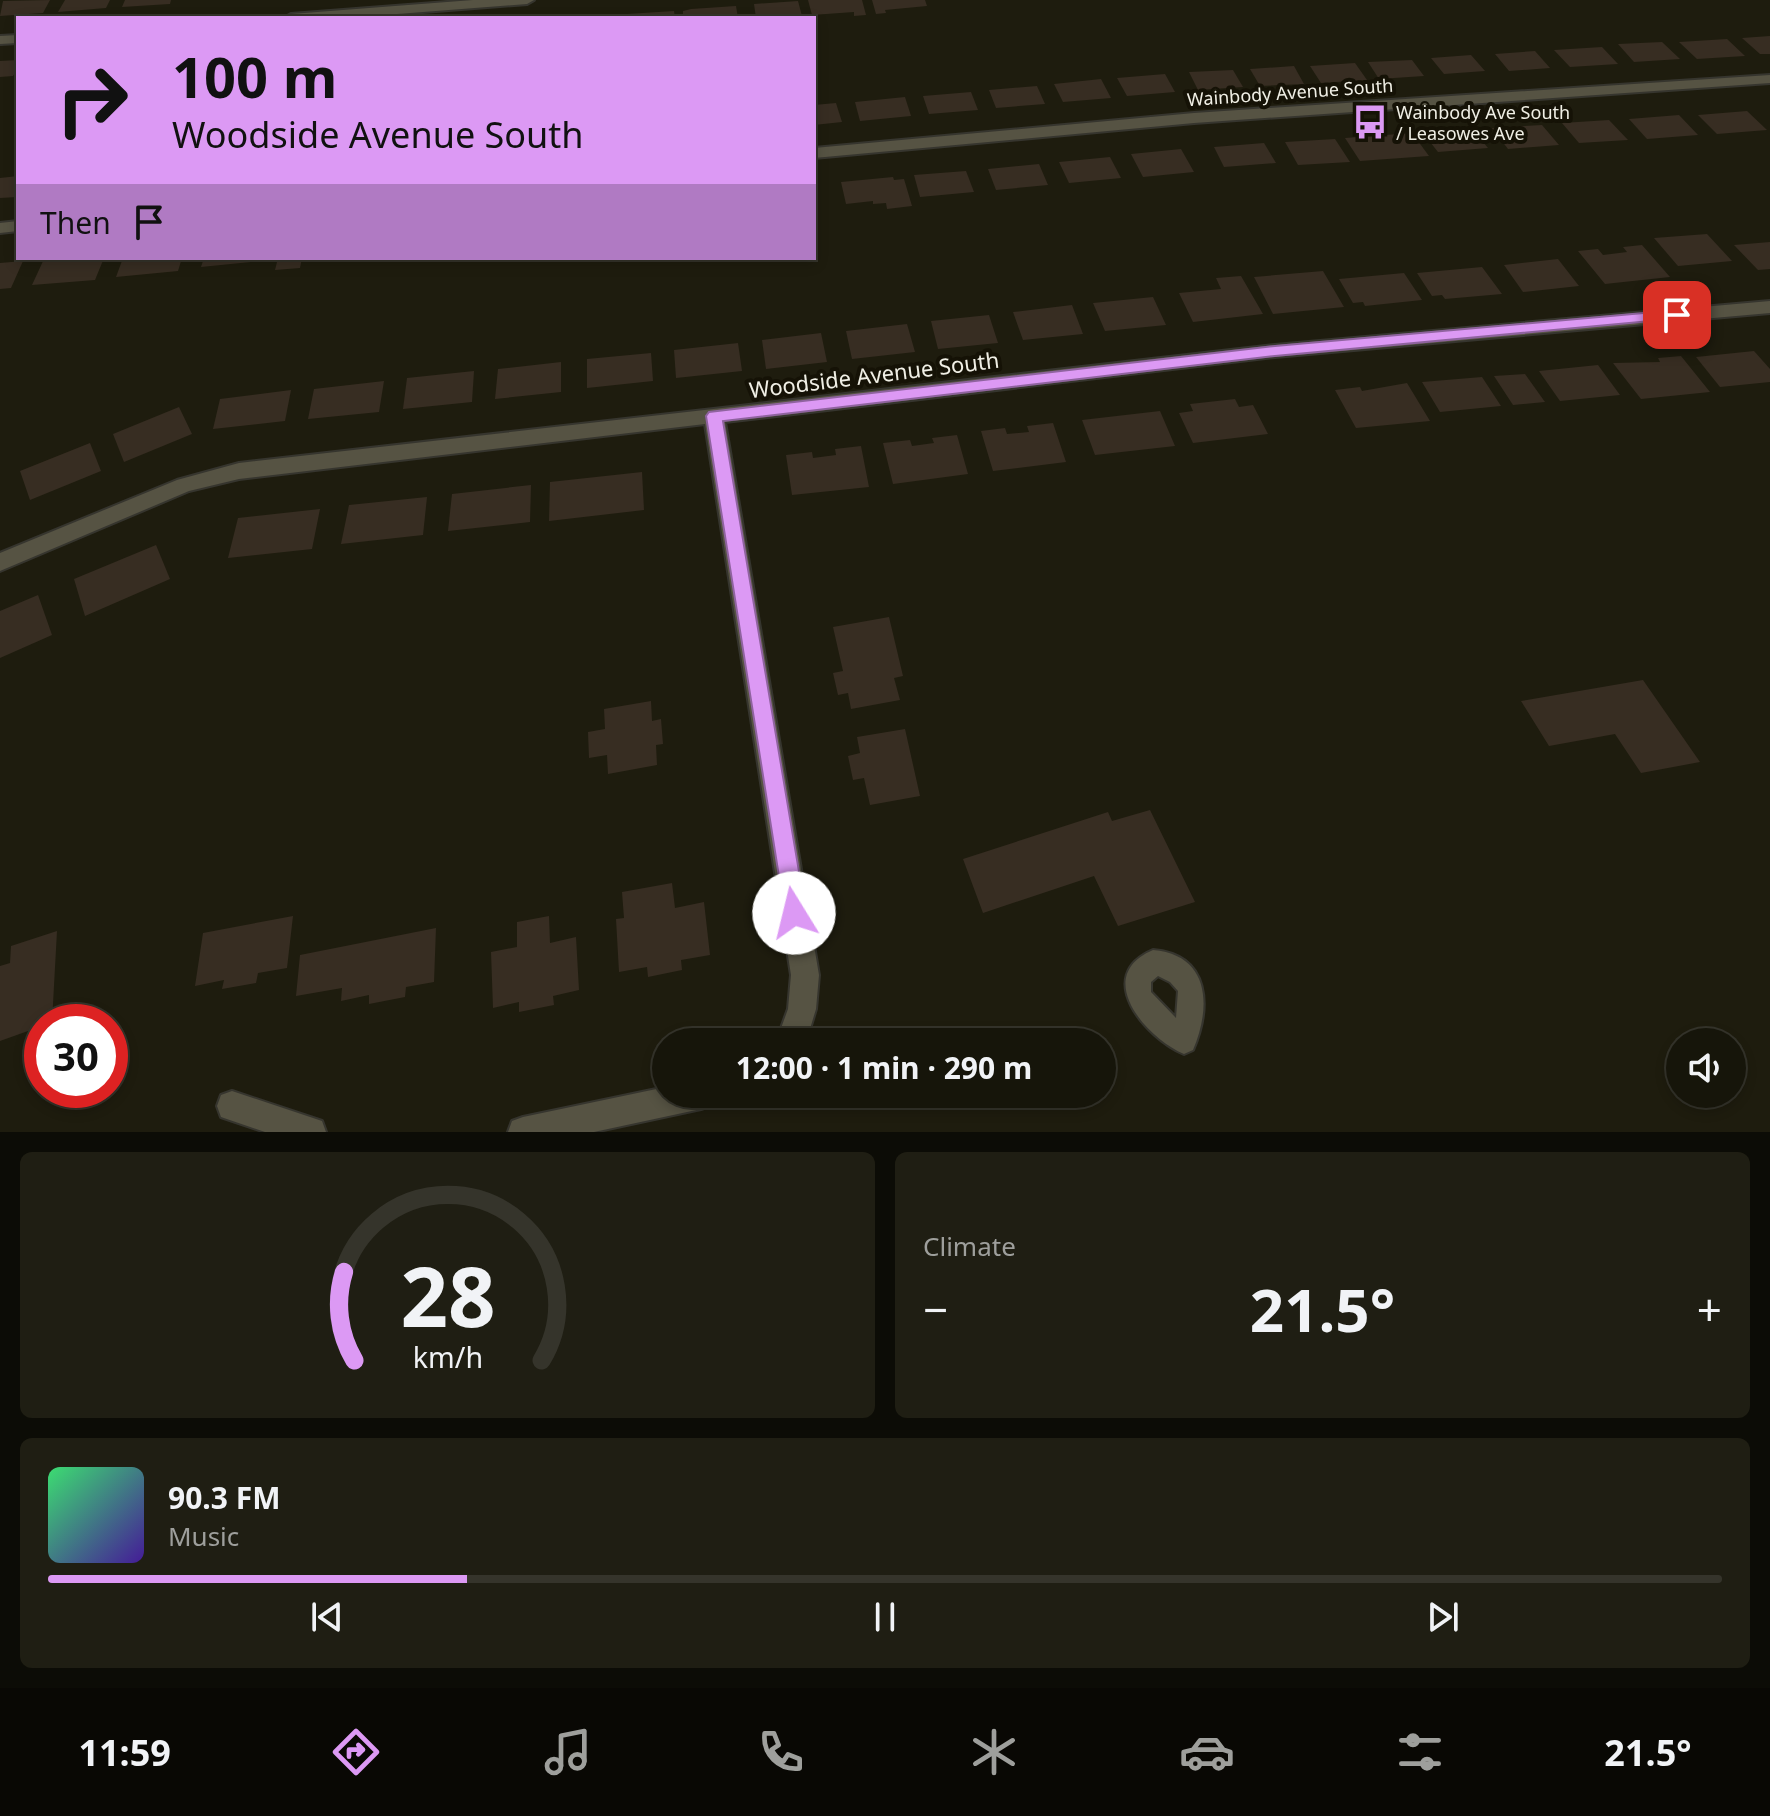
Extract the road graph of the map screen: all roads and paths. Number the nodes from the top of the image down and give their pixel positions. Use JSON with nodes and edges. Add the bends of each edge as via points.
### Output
{"nodes":[{"id":1,"x":527,"y":0,"type":"edge"},
{"id":2,"x":317,"y":16,"type":"edge"},
{"id":3,"x":1770,"y":79,"type":"edge"},
{"id":4,"x":816,"y":153,"type":"edge"},
{"id":5,"x":1770,"y":307,"type":"edge"},
{"id":6,"x":714,"y":416,"type":"junction"},
{"id":7,"x":0,"y":562,"type":"edge"},
{"id":8,"x":798,"y":1028,"type":"edge"},
{"id":9,"x":652,"y":1104,"type":"edge"},
{"id":10,"x":232,"y":1106,"type":"dead end"},
{"id":11,"x":311,"y":1132,"type":"edge"},
{"id":12,"x":523,"y":1132,"type":"edge"}],
"edges":[{"from":1,"to":2,"type":"street"},
{"from":3,"to":4,"type":"street","name":"Wainbody Avenue South","via":[[1194,118]]},
{"from":5,"to":6,"type":"street","name":"Woodside Avenue South","via":[[1275,351]]},
{"from":6,"to":7,"type":"street","name":"Woodside Avenue South","via":[[239,471],[184,485]]},
{"from":6,"to":8,"type":"street","via":[[805,975]]},
{"from":9,"to":12,"type":"street"},
{"from":10,"to":11,"type":"street"}]}
